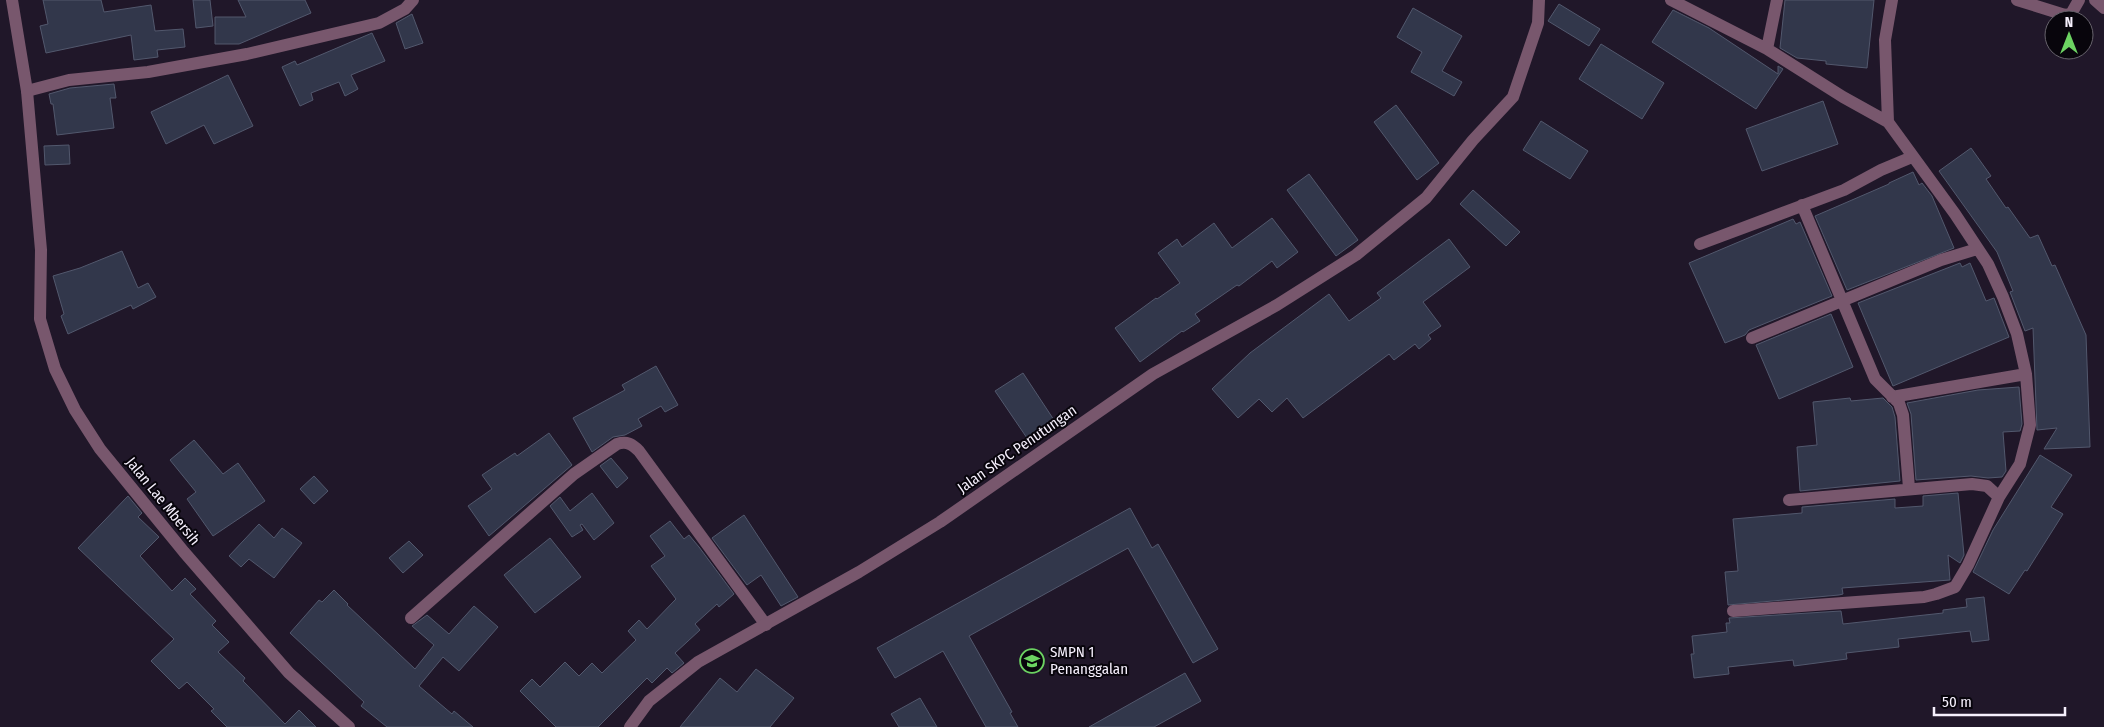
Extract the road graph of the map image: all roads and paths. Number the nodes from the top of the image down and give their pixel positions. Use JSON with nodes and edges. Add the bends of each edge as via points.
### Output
{"nodes":[{"id":1,"x":12,"y":0,"type":"edge"},
{"id":2,"x":412,"y":0,"type":"edge"},
{"id":3,"x":1539,"y":0,"type":"edge"},
{"id":4,"x":1671,"y":0,"type":"edge"},
{"id":5,"x":1777,"y":0,"type":"edge"},
{"id":6,"x":1892,"y":0,"type":"edge"},
{"id":7,"x":2017,"y":0,"type":"edge"},
{"id":8,"x":2080,"y":0,"type":"edge"},
{"id":9,"x":2095,"y":0,"type":"edge"},
{"id":10,"x":2104,"y":8,"type":"edge"},
{"id":11,"x":1767,"y":50,"type":"junction"},
{"id":12,"x":27,"y":90,"type":"junction"},
{"id":13,"x":1888,"y":122,"type":"junction"},
{"id":14,"x":1912,"y":157,"type":"junction"},
{"id":15,"x":1802,"y":205,"type":"junction"},
{"id":16,"x":1700,"y":244,"type":"dead end"},
{"id":17,"x":1978,"y":248,"type":"junction"},
{"id":18,"x":1842,"y":302,"type":"junction"},
{"id":19,"x":1752,"y":338,"type":"dead end"},
{"id":20,"x":2026,"y":374,"type":"junction"},
{"id":21,"x":1892,"y":397,"type":"junction"},
{"id":22,"x":1909,"y":488,"type":"junction"},
{"id":23,"x":1999,"y":496,"type":"junction"},
{"id":24,"x":1789,"y":500,"type":"dead end"},
{"id":25,"x":1733,"y":611,"type":"dead end"},
{"id":26,"x":411,"y":618,"type":"dead end"},
{"id":27,"x":766,"y":625,"type":"junction"},
{"id":28,"x":348,"y":727,"type":"edge"},
{"id":29,"x":630,"y":727,"type":"edge"}],
"edges":[{"from":1,"to":12,"type":"street","name":"Jalan Lae Mbersih"},
{"from":2,"to":12,"type":"street","via":[[405,9],[379,23],[247,54],[148,72],[69,80]]},
{"from":3,"to":27,"type":"street","name":"Jalan SKPC Penutungan","via":[[1538,23],[1514,97],[1473,140],[1426,198],[1356,255],[1277,305],[1153,374],[940,522]]},
{"from":4,"to":11,"type":"street"},
{"from":5,"to":11,"type":"street"},
{"from":6,"to":13,"type":"street","via":[[1885,40]]},
{"from":7,"to":8,"type":"street","via":[[2065,15],[2071,14]]},
{"from":9,"to":10,"type":"street"},
{"from":11,"to":13,"type":"street"},
{"from":12,"to":28,"type":"street","name":"Jalan Lae Mbersih","via":[[41,250],[40,319],[55,369],[75,410],[100,449],[184,552],[289,673]]},
{"from":13,"to":14,"type":"street"},
{"from":14,"to":15,"type":"street","via":[[1844,190]]},
{"from":14,"to":17,"type":"street"},
{"from":15,"to":16,"type":"street"},
{"from":15,"to":18,"type":"street"},
{"from":17,"to":18,"type":"street","via":[[1940,260]]},
{"from":17,"to":20,"type":"street","via":[[2003,297],[2017,334]]},
{"from":18,"to":19,"type":"street"},
{"from":18,"to":21,"type":"street","via":[[1875,379]]},
{"from":20,"to":21,"type":"street"},
{"from":20,"to":23,"type":"street","via":[[2030,425],[2020,464]]},
{"from":21,"to":22,"type":"street","via":[[1899,403],[1903,415]]},
{"from":22,"to":23,"type":"street","via":[[1972,484],[1987,486]]},
{"from":22,"to":24,"type":"street"},
{"from":23,"to":25,"type":"street","via":[[1955,587],[1924,596]]},
{"from":26,"to":27,"type":"street","via":[[574,474],[623,442],[632,444],[639,451]]},
{"from":27,"to":29,"type":"street","name":"Jalan SKPC Penutungan","via":[[698,662],[649,701]]}]}
